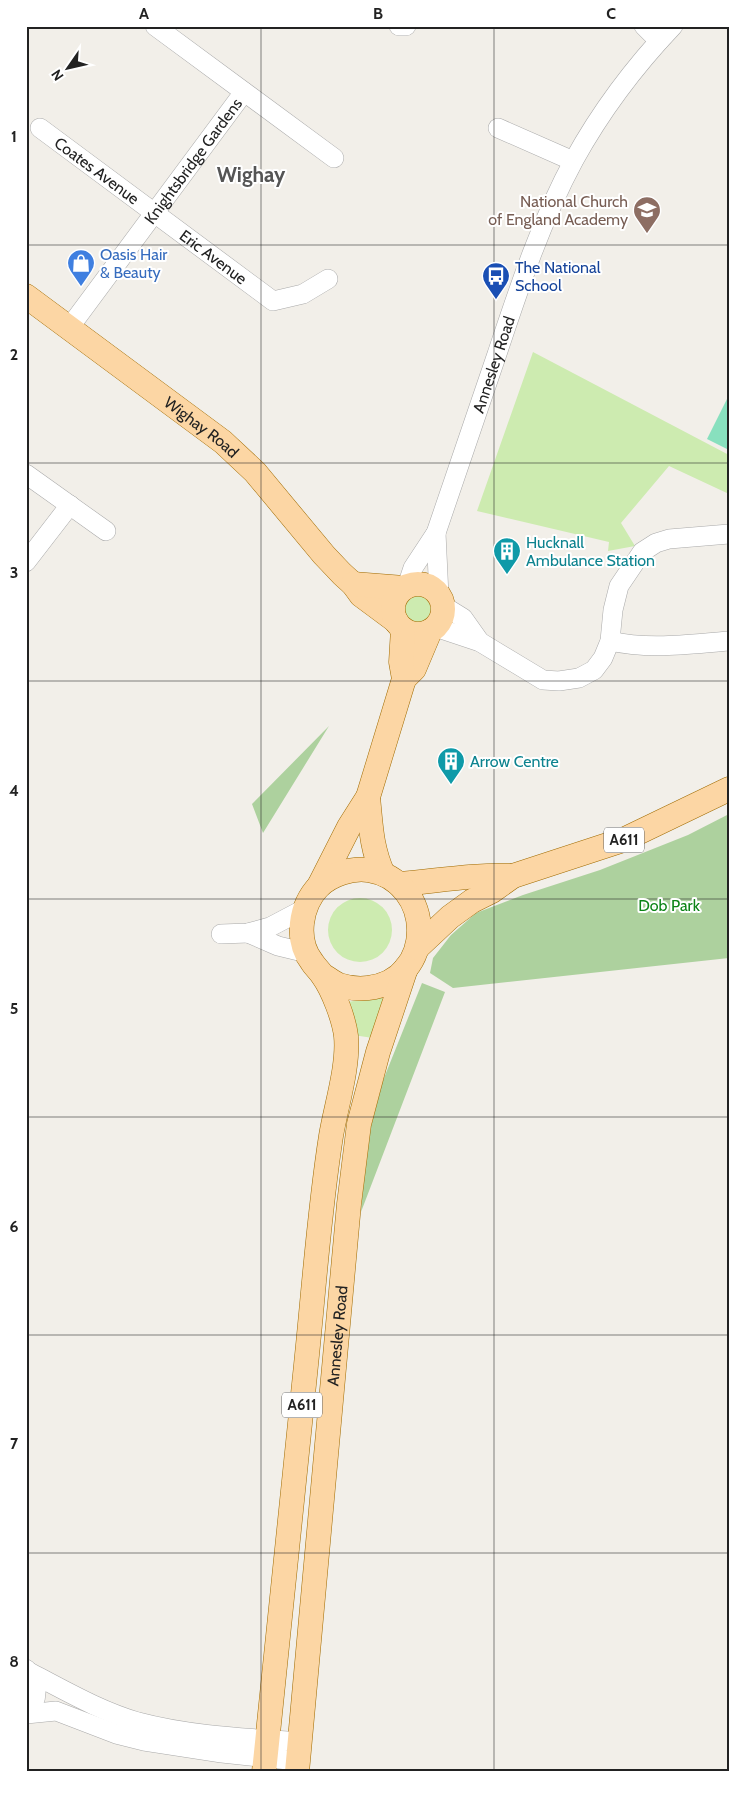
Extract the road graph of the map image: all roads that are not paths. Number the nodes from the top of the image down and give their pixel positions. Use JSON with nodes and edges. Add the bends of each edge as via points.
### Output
{"nodes":[{"id":1,"x":155,"y":26,"type":"edge"},
{"id":2,"x":399,"y":26,"type":"edge"},
{"id":3,"x":406,"y":26,"type":"edge"},
{"id":4,"x":644,"y":26,"type":"edge"},
{"id":5,"x":673,"y":26,"type":"edge"},
{"id":6,"x":659,"y":41,"type":"junction"},
{"id":7,"x":244,"y":92,"type":"junction"},
{"id":8,"x":40,"y":128,"type":"dead end"},
{"id":9,"x":498,"y":128,"type":"dead end"},
{"id":10,"x":334,"y":158,"type":"dead end"},
{"id":11,"x":573,"y":161,"type":"junction"},
{"id":12,"x":154,"y":213,"type":"junction"},
{"id":13,"x":328,"y":279,"type":"dead end"},
{"id":14,"x":28,"y":301,"type":"edge"},
{"id":15,"x":69,"y":328,"type":"junction"},
{"id":16,"x":26,"y":474,"type":"edge"},
{"id":17,"x":70,"y":505,"type":"junction"},
{"id":18,"x":106,"y":531,"type":"dead end"},
{"id":19,"x":436,"y":533,"type":"junction"},
{"id":20,"x":729,"y":534,"type":"edge"},
{"id":21,"x":26,"y":562,"type":"edge"},
{"id":22,"x":353,"y":584,"type":"junction"},
{"id":23,"x":406,"y":587,"type":"junction"},
{"id":24,"x":441,"y":600,"type":"junction"},
{"id":25,"x":400,"y":625,"type":"junction"},
{"id":26,"x":432,"y":629,"type":"junction"},
{"id":27,"x":610,"y":641,"type":"junction"},
{"id":28,"x":729,"y":641,"type":"edge"},
{"id":29,"x":480,"y":642,"type":"junction"},
{"id":30,"x":404,"y":679,"type":"junction"},
{"id":31,"x":729,"y":789,"type":"edge"},
{"id":32,"x":368,"y":797,"type":"junction"},
{"id":33,"x":514,"y":876,"type":"junction"},
{"id":34,"x":391,"y":879,"type":"junction"},
{"id":35,"x":319,"y":886,"type":"junction"},
{"id":36,"x":306,"y":908,"type":"junction"},
{"id":37,"x":248,"y":933,"type":"junction"},
{"id":38,"x":221,"y":934,"type":"dead end"},
{"id":39,"x":418,"y":947,"type":"junction"},
{"id":40,"x":307,"y":953,"type":"junction"},
{"id":41,"x":406,"y":968,"type":"junction"},
{"id":42,"x":324,"y":976,"type":"junction"},
{"id":43,"x":28,"y":1671,"type":"edge"},
{"id":44,"x":26,"y":1714,"type":"edge"},
{"id":45,"x":266,"y":1756,"type":"edge"},
{"id":46,"x":299,"y":1758,"type":"edge"}],
"edges":[{"from":1,"to":7,"type":"street"},
{"from":2,"to":3,"type":"street"},
{"from":4,"to":6,"type":"street"},
{"from":5,"to":6,"type":"street","name":"Annesley Road"},
{"from":6,"to":11,"type":"street","name":"Annesley Road","via":[[609,102]]},
{"from":7,"to":10,"type":"street"},
{"from":7,"to":12,"type":"street","name":"Knightsbridge Gardens"},
{"from":8,"to":12,"type":"street","name":"Coates Avenue"},
{"from":9,"to":11,"type":"street"},
{"from":11,"to":19,"type":"street","name":"Annesley Road","via":[[523,276]]},
{"from":12,"to":13,"type":"street","name":"Eric Avenue","via":[[273,301],[303,294]]},
{"from":12,"to":15,"type":"street","name":"Knightsbridge Gardens"},
{"from":14,"to":15,"type":"main road","name":"Wighay Road"},
{"from":15,"to":22,"type":"main road","name":"Wighay Road","via":[[223,442],[255,472],[324,555]]},
{"from":16,"to":17,"type":"street"},
{"from":17,"to":18,"type":"street"},
{"from":17,"to":21,"type":"street"},
{"from":19,"to":23,"type":"street","name":"Annesley Road","via":[[413,568]]},
{"from":19,"to":24,"type":"street","name":"Annesley Road"},
{"from":20,"to":27,"type":"street","via":[[669,539],[642,552],[618,586]]},
{"from":22,"to":23,"type":"main road"},
{"from":22,"to":25,"type":"main road","name":"Wighay Road","via":[[361,595]]},
{"from":23,"to":24,"type":"main road","via":[[425,585],[433,589]]},
{"from":23,"to":25,"type":"main road","via":[[394,603],[393,612]]},
{"from":24,"to":26,"type":"main road","via":[[442,614]]},
{"from":24,"to":29,"type":"street","via":[[462,618]]},
{"from":25,"to":26,"type":"main road","via":[[416,634]]},
{"from":25,"to":30,"type":"main road"},
{"from":26,"to":29,"type":"street"},
{"from":26,"to":30,"type":"main road","via":[[414,670]]},
{"from":27,"to":28,"type":"street","via":[[654,647]]},
{"from":27,"to":29,"type":"street","via":[[594,670],[579,678],[559,681],[543,680]]},
{"from":30,"to":32,"type":"main road"},
{"from":31,"to":33,"type":"main road","number":"A611","via":[[623,840]]},
{"from":32,"to":34,"type":"main road","via":[[376,859]]},
{"from":32,"to":35,"type":"main road"},
{"from":33,"to":34,"type":"main road","number":"A611"},
{"from":33,"to":39,"type":"main road","number":"A611","via":[[450,917]]},
{"from":34,"to":35,"type":"main road","via":[[366,870],[349,871],[333,876]]},
{"from":34,"to":39,"type":"main road","via":[[411,897],[418,912]]},
{"from":35,"to":36,"type":"main road"},
{"from":36,"to":37,"type":"street","via":[[270,927]]},
{"from":36,"to":40,"type":"main road","via":[[301,922],[302,942]]},
{"from":37,"to":38,"type":"street"},
{"from":37,"to":40,"type":"street","via":[[278,946]]},
{"from":39,"to":41,"type":"main road"},
{"from":40,"to":42,"type":"main road"},
{"from":41,"to":42,"type":"main road","via":[[392,980],[375,987],[357,989],[340,985]]},
{"from":41,"to":46,"type":"main road","name":"Annesley Road","number":"A611","via":[[378,1052],[359,1124]]},
{"from":42,"to":45,"type":"main road","name":"Annesley Road","number":"A611","via":[[346,1033],[346,1052],[319,1215]]},
{"from":43,"to":44,"type":"street","via":[[36,1696]]},
{"from":43,"to":45,"type":"street","via":[[86,1702],[137,1721]]},
{"from":44,"to":45,"type":"street","via":[[61,1712],[132,1739],[198,1750]]},
{"from":45,"to":46,"type":"street"}]}
